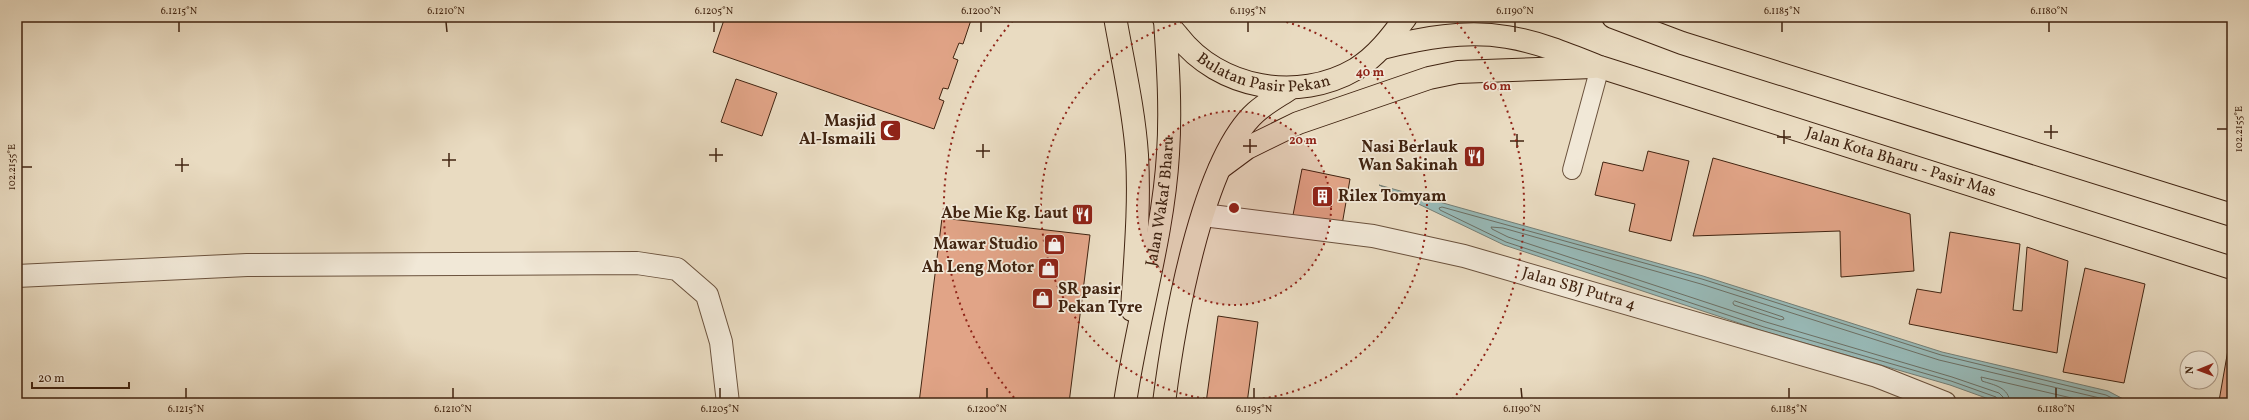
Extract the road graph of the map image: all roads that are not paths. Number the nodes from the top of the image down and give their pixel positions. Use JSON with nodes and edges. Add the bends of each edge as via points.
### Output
{"nodes":[{"id":1,"x":1115,"y":17,"type":"edge"},
{"id":2,"x":1406,"y":17,"type":"edge"},
{"id":3,"x":1613,"y":17,"type":"edge"},
{"id":4,"x":1164,"y":19,"type":"edge"},
{"id":5,"x":1382,"y":48,"type":"junction"},
{"id":6,"x":1600,"y":67,"type":"junction"},
{"id":7,"x":1291,"y":88,"type":"junction"},
{"id":8,"x":1220,"y":168,"type":"junction"},
{"id":9,"x":1572,"y":170,"type":"dead end"},
{"id":10,"x":1203,"y":215,"type":"junction"},
{"id":11,"x":2232,"y":215,"type":"edge"},
{"id":12,"x":2232,"y":268,"type":"edge"},
{"id":13,"x":17,"y":276,"type":"edge"},
{"id":14,"x":1126,"y":395,"type":"edge"},
{"id":15,"x":728,"y":403,"type":"edge"},
{"id":16,"x":1164,"y":403,"type":"edge"},
{"id":17,"x":1945,"y":403,"type":"edge"}],
"edges":[{"from":1,"to":14,"type":"main road","via":[[1132,109],[1137,154],[1138,202]]},
{"from":2,"to":5,"type":"main road","name":"Bulatan Pasir Pekan"},
{"from":3,"to":11,"type":"main road","via":[[1682,43]]},
{"from":4,"to":7,"type":"main road","name":"Bulatan Pasir Pekan","via":[[1188,50],[1219,72],[1254,85]]},
{"from":4,"to":14,"type":"main road","name":"Jalan Wakaf Bharu","via":[[1170,97],[1168,155],[1147,291]]},
{"from":5,"to":6,"type":"main road","name":"Jalan Kota Bharu - Pasir Mas","via":[[1438,36],[1507,37],[1551,48]]},
{"from":5,"to":7,"type":"main road","name":"Bulatan Pasir Pekan","via":[[1356,69],[1324,83]]},
{"from":6,"to":8,"type":"main road","via":[[1458,72],[1429,78],[1298,123],[1247,148]]},
{"from":6,"to":9,"type":"lane"},
{"from":6,"to":12,"type":"main road","name":"Jalan Kota Bharu - Pasir Mas"},
{"from":7,"to":8,"type":"main road","via":[[1255,113]]},
{"from":8,"to":10,"type":"main road"},
{"from":10,"to":16,"type":"main road","via":[[1180,304]]},
{"from":10,"to":17,"type":"street","name":"Jalan SBJ Putra 4","via":[[1373,236],[1464,256],[1877,376]]},
{"from":13,"to":15,"type":"street","via":[[246,265],[636,263],[677,269],[707,295],[721,342]]}]}
